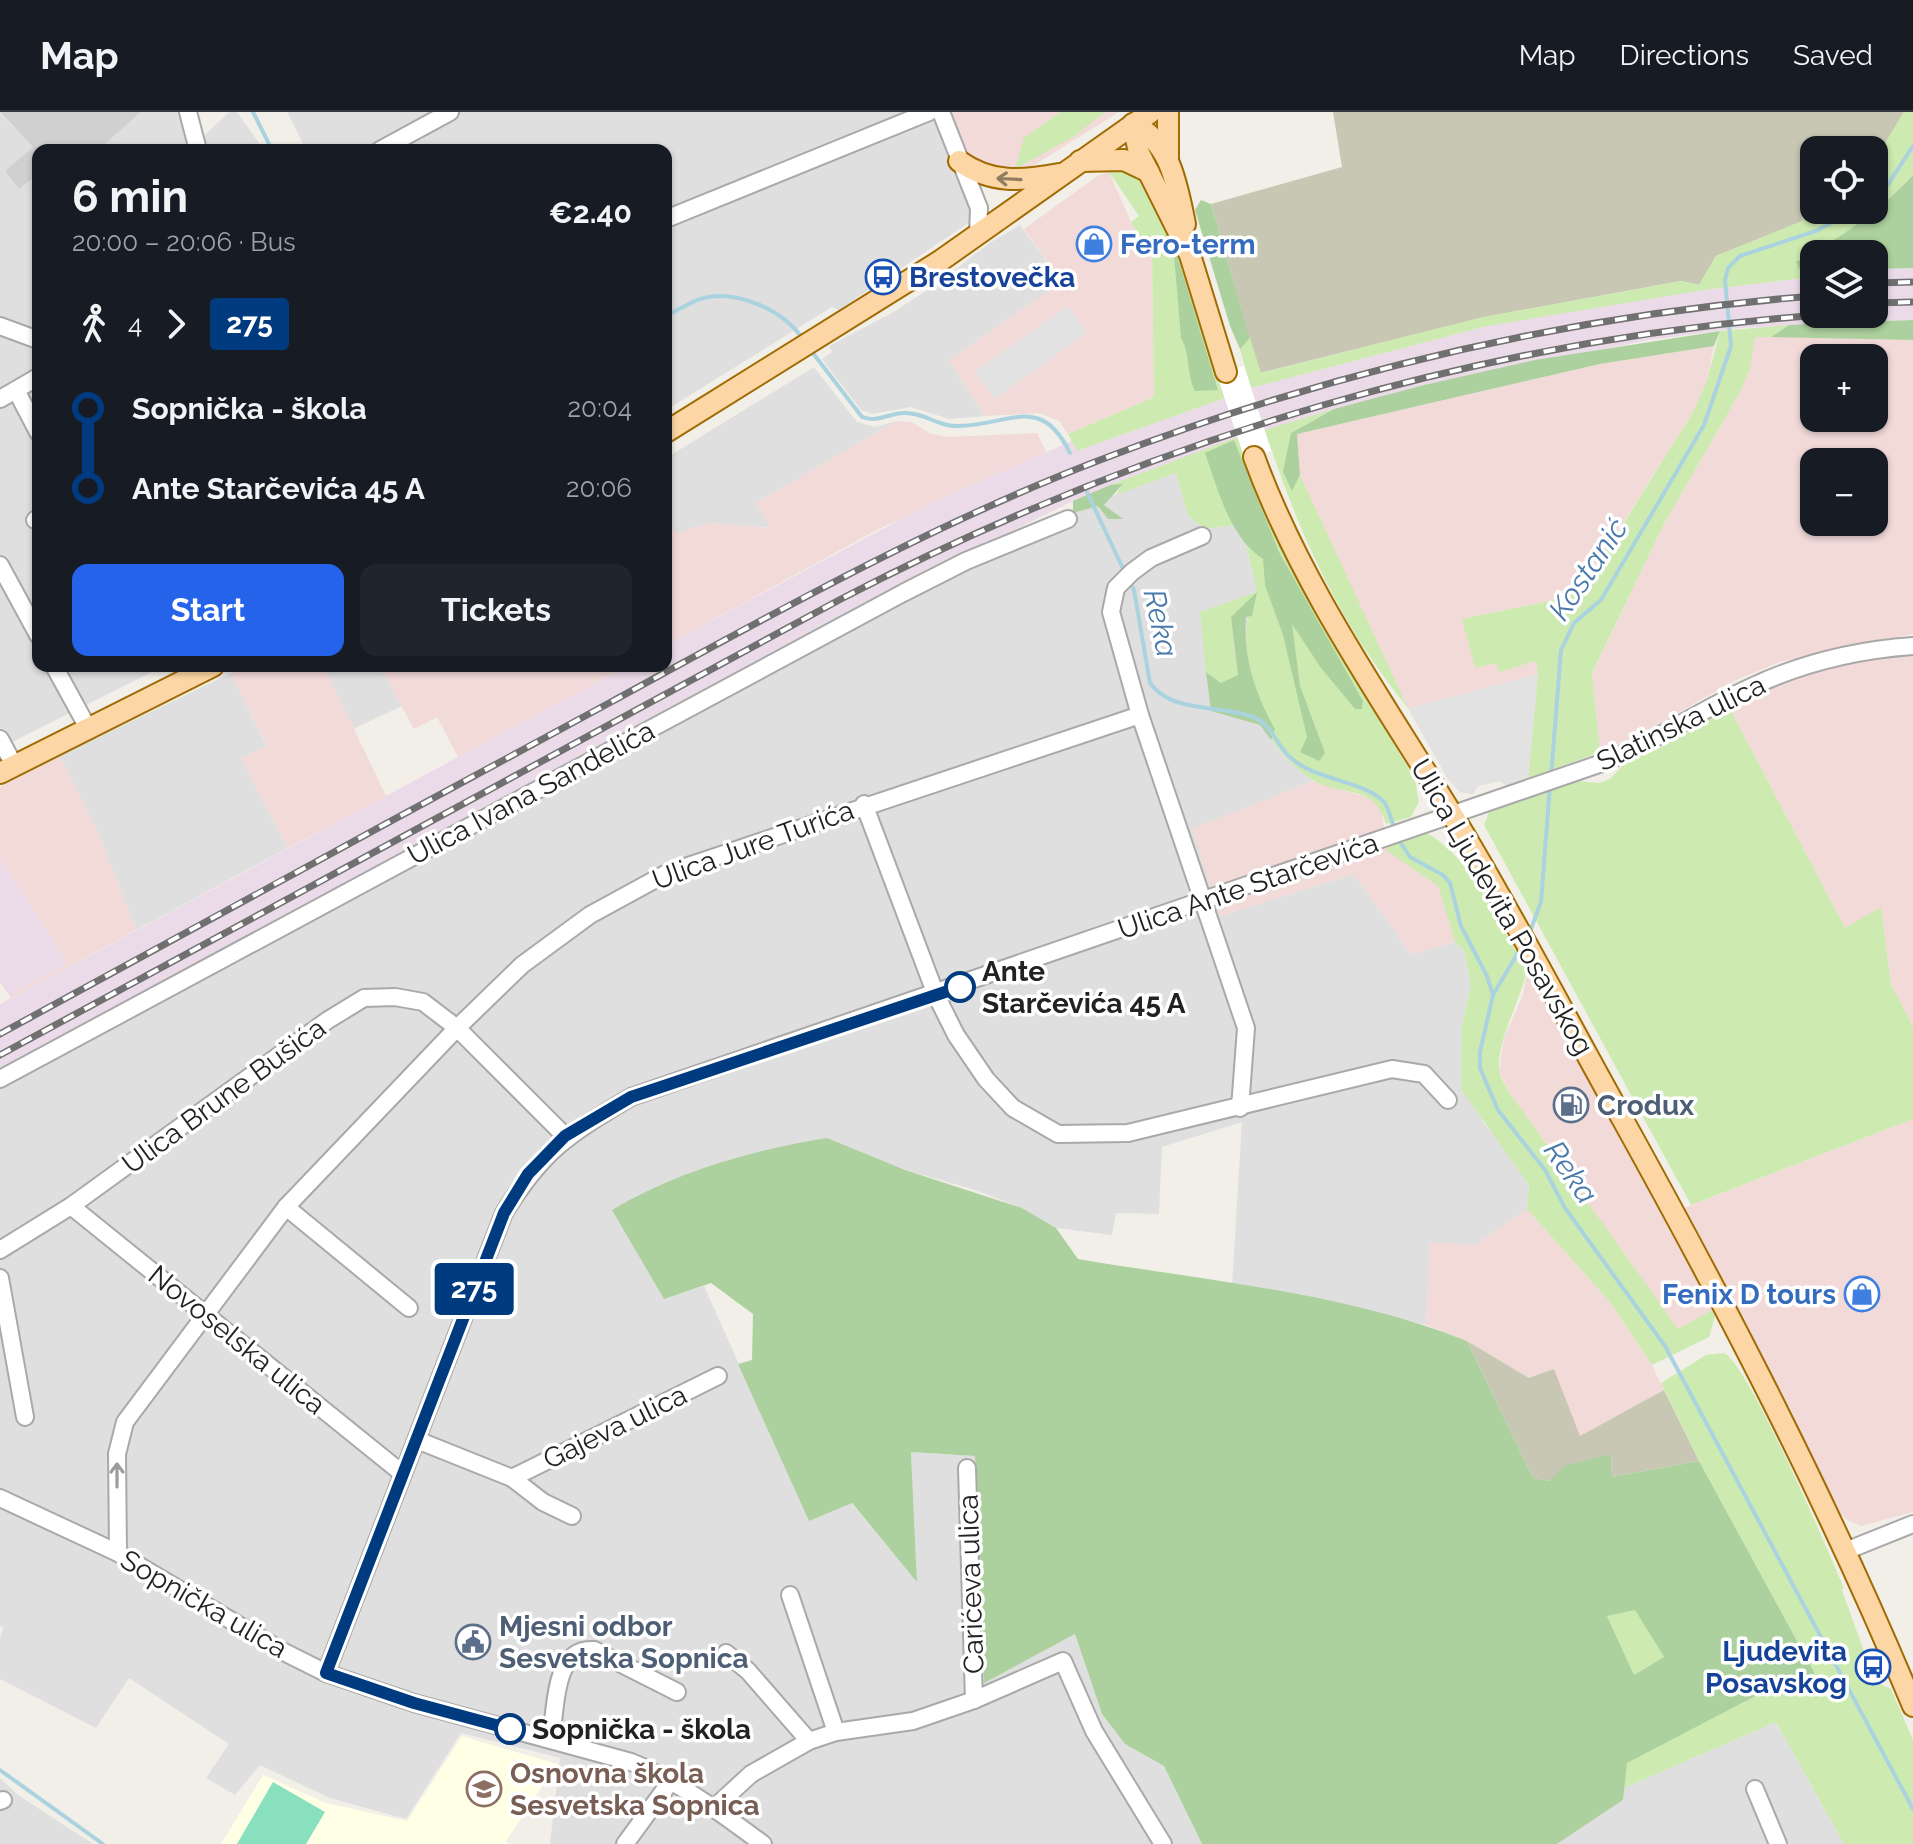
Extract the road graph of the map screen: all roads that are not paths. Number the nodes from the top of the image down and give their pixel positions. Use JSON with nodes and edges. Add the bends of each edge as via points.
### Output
{"nodes":[{"id":1,"x":188,"y":112,"type":"edge"},
{"id":2,"x":450,"y":112,"type":"edge"},
{"id":3,"x":929,"y":112,"type":"edge"},
{"id":4,"x":941,"y":112,"type":"edge"},
{"id":5,"x":1151,"y":112,"type":"edge"},
{"id":6,"x":1168,"y":112,"type":"edge"},
{"id":7,"x":1133,"y":124,"type":"junction"},
{"id":8,"x":196,"y":144,"type":"edge"},
{"id":9,"x":391,"y":144,"type":"edge"},
{"id":10,"x":959,"y":161,"type":"junction"},
{"id":11,"x":1169,"y":162,"type":"junction"},
{"id":12,"x":1072,"y":167,"type":"junction"},
{"id":13,"x":1149,"y":172,"type":"junction"},
{"id":14,"x":672,"y":217,"type":"edge"},
{"id":15,"x":978,"y":235,"type":"junction"},
{"id":16,"x":1190,"y":255,"type":"junction"},
{"id":17,"x":0,"y":326,"type":"edge"},
{"id":18,"x":32,"y":338,"type":"edge"},
{"id":19,"x":1226,"y":372,"type":"dead end"},
{"id":20,"x":32,"y":381,"type":"edge"},
{"id":21,"x":16,"y":390,"type":"junction"},
{"id":22,"x":0,"y":399,"type":"edge"},
{"id":23,"x":32,"y":421,"type":"edge"},
{"id":24,"x":672,"y":428,"type":"edge"},
{"id":25,"x":1254,"y":457,"type":"dead end"},
{"id":26,"x":1068,"y":519,"type":"dead end"},
{"id":27,"x":1202,"y":536,"type":"dead end"},
{"id":28,"x":0,"y":565,"type":"edge"},
{"id":29,"x":32,"y":624,"type":"edge"},
{"id":30,"x":1913,"y":646,"type":"edge"},
{"id":31,"x":57,"y":672,"type":"edge"},
{"id":32,"x":201,"y":672,"type":"edge"},
{"id":33,"x":1140,"y":715,"type":"junction"},
{"id":34,"x":88,"y":728,"type":"junction"},
{"id":35,"x":0,"y":739,"type":"edge"},
{"id":36,"x":7,"y":769,"type":"edge"},
{"id":37,"x":864,"y":804,"type":"junction"},
{"id":38,"x":1452,"y":815,"type":"junction"},
{"id":39,"x":1204,"y":902,"type":"junction"},
{"id":40,"x":936,"y":995,"type":"junction"},
{"id":41,"x":457,"y":1028,"type":"junction"},
{"id":42,"x":0,"y":1079,"type":"edge"},
{"id":43,"x":1448,"y":1100,"type":"dead end"},
{"id":44,"x":1240,"y":1108,"type":"junction"},
{"id":45,"x":565,"y":1136,"type":"junction"},
{"id":46,"x":71,"y":1206,"type":"junction"},
{"id":47,"x":286,"y":1207,"type":"junction"},
{"id":48,"x":0,"y":1250,"type":"edge"},
{"id":49,"x":0,"y":1278,"type":"edge"},
{"id":50,"x":409,"y":1308,"type":"dead end"},
{"id":51,"x":203,"y":1315,"type":"junction"},
{"id":52,"x":718,"y":1376,"type":"dead end"},
{"id":53,"x":25,"y":1417,"type":"dead end"},
{"id":54,"x":417,"y":1440,"type":"junction"},
{"id":55,"x":967,"y":1468,"type":"dead end"},
{"id":56,"x":403,"y":1474,"type":"junction"},
{"id":57,"x":512,"y":1478,"type":"junction"},
{"id":58,"x":0,"y":1498,"type":"edge"},
{"id":59,"x":572,"y":1516,"type":"dead end"},
{"id":60,"x":1913,"y":1524,"type":"edge"},
{"id":61,"x":1848,"y":1550,"type":"junction"},
{"id":62,"x":118,"y":1553,"type":"junction"},
{"id":63,"x":790,"y":1595,"type":"dead end"},
{"id":64,"x":726,"y":1653,"type":"dead end"},
{"id":65,"x":326,"y":1673,"type":"junction"},
{"id":66,"x":677,"y":1692,"type":"dead end"},
{"id":67,"x":974,"y":1700,"type":"junction"},
{"id":68,"x":1913,"y":1706,"type":"edge"},
{"id":69,"x":836,"y":1732,"type":"junction"},
{"id":70,"x":551,"y":1739,"type":"junction"},
{"id":71,"x":809,"y":1741,"type":"junction"},
{"id":72,"x":671,"y":1781,"type":"junction"},
{"id":73,"x":1755,"y":1789,"type":"dead end"},
{"id":74,"x":714,"y":1808,"type":"junction"},
{"id":75,"x":625,"y":1844,"type":"edge"},
{"id":76,"x":763,"y":1844,"type":"edge"},
{"id":77,"x":1163,"y":1844,"type":"edge"},
{"id":78,"x":1778,"y":1844,"type":"edge"}],
"edges":[{"from":1,"to":8,"type":"street"},
{"from":2,"to":9,"type":"street"},
{"from":3,"to":14,"type":"street"},
{"from":4,"to":10,"type":"street"},
{"from":5,"to":7,"type":"main road"},
{"from":6,"to":11,"type":"main road"},
{"from":7,"to":11,"type":"main road","via":[[1152,136]]},
{"from":7,"to":12,"type":"main road"},
{"from":7,"to":13,"type":"main road"},
{"from":12,"to":10,"type":"main road","one_way":true,"via":[[1003,180]]},
{"from":10,"to":15,"type":"street","via":[[980,213]]},
{"from":11,"to":16,"type":"main road"},
{"from":12,"to":13,"type":"main road","via":[[1124,160]]},
{"from":12,"to":15,"type":"main road"},
{"from":13,"to":16,"type":"main road"},
{"from":15,"to":24,"type":"main road"},
{"from":16,"to":19,"type":"main road"},
{"from":17,"to":18,"type":"street"},
{"from":20,"to":21,"type":"street"},
{"from":21,"to":22,"type":"street"},
{"from":21,"to":23,"type":"street"},
{"from":25,"to":38,"type":"main road","name":"Ulica Ljudevita Posavskog","via":[[1290,543],[1335,627]]},
{"from":26,"to":42,"type":"street","name":"Ulica Ivana Sandelića","via":[[903,593]]},
{"from":27,"to":33,"type":"street","via":[[1151,558],[1116,588],[1111,612]]},
{"from":28,"to":29,"type":"street"},
{"from":30,"to":38,"type":"street","name":"Slatinska ulica","via":[[1827,660],[1778,675],[1639,749]]},
{"from":31,"to":34,"type":"street"},
{"from":32,"to":34,"type":"main road"},
{"from":33,"to":37,"type":"street","name":"Ulica Jure Turića"},
{"from":33,"to":39,"type":"street"},
{"from":34,"to":36,"type":"main road"},
{"from":35,"to":36,"type":"street"},
{"from":37,"to":40,"type":"street"},
{"from":37,"to":41,"type":"street","name":"Ulica Jure Turića","via":[[654,880],[590,915],[522,965]]},
{"from":38,"to":39,"type":"street","name":"Ulica Ante Starčevića"},
{"from":38,"to":61,"type":"main road","name":"Ulica Ljudevita Posavskog","via":[[1736,1330]]},
{"from":39,"to":40,"type":"street","name":"Ulica Ante Starčevića"},
{"from":39,"to":44,"type":"street","via":[[1246,1028]]},
{"from":40,"to":44,"type":"street","via":[[986,1079],[1013,1108],[1058,1134],[1128,1133]]},
{"from":40,"to":45,"type":"street","name":"Ulica Ante Starčevića","via":[[631,1097]]},
{"from":41,"to":45,"type":"street","name":"Ulica Brune Bušića"},
{"from":41,"to":46,"type":"street","name":"Ulica Brune Bušića","via":[[423,1002],[364,998]]},
{"from":41,"to":47,"type":"street","name":"Ulica Jure Turića"},
{"from":43,"to":44,"type":"street","via":[[1424,1074],[1392,1069]]},
{"from":45,"to":54,"type":"street","name":"Ulica Ante Starčevića","via":[[528,1174],[504,1213]]},
{"from":46,"to":48,"type":"street","name":"Ulica Brune Bušića"},
{"from":46,"to":51,"type":"street","name":"Novoselska ulica"},
{"from":47,"to":50,"type":"street"},
{"from":47,"to":51,"type":"street","name":"Ulica Jure Turića"},
{"from":49,"to":53,"type":"street"},
{"from":51,"to":56,"type":"street","name":"Novoselska ulica"},
{"from":62,"to":51,"type":"street","name":"Ulica Jure Turića","one_way":true,"via":[[117,1454],[125,1422]]},
{"from":52,"to":57,"type":"street","name":"Gajeva ulica"},
{"from":54,"to":56,"type":"street","name":"Ulica Ante Starčevića"},
{"from":54,"to":57,"type":"street","name":"Gajeva ulica"},
{"from":55,"to":67,"type":"street","name":"Carićeva ulica"},
{"from":56,"to":65,"type":"street","name":"Ulica Ante Starčevića"},
{"from":57,"to":59,"type":"street","name":"Gajeva ulica"},
{"from":58,"to":62,"type":"street","name":"Sopnička ulica"},
{"from":60,"to":61,"type":"street"},
{"from":61,"to":68,"type":"main road","name":"Ulica Ljudevita Posavskog"},
{"from":62,"to":65,"type":"street","name":"Sopnička ulica"},
{"from":63,"to":69,"type":"street"},
{"from":64,"to":71,"type":"street"},
{"from":65,"to":70,"type":"street","name":"Sopnička ulica","via":[[414,1703]]},
{"from":66,"to":70,"type":"street","via":[[594,1650],[580,1649],[568,1657],[562,1673]]},
{"from":67,"to":69,"type":"street","name":"Carićeva ulica","via":[[913,1721]]},
{"from":67,"to":77,"type":"street","name":"Carićeva ulica","via":[[1063,1661],[1094,1731]]},
{"from":69,"to":71,"type":"street","name":"Carićeva ulica"},
{"from":70,"to":72,"type":"street","name":"Sopnička ulica","via":[[631,1762]]},
{"from":71,"to":74,"type":"street","name":"Carićeva ulica","via":[[751,1774]]},
{"from":72,"to":74,"type":"street","name":"Sopnička ulica"},
{"from":72,"to":75,"type":"street"},
{"from":73,"to":78,"type":"street"},
{"from":74,"to":76,"type":"street","name":"Sopnička ulica"}]}
